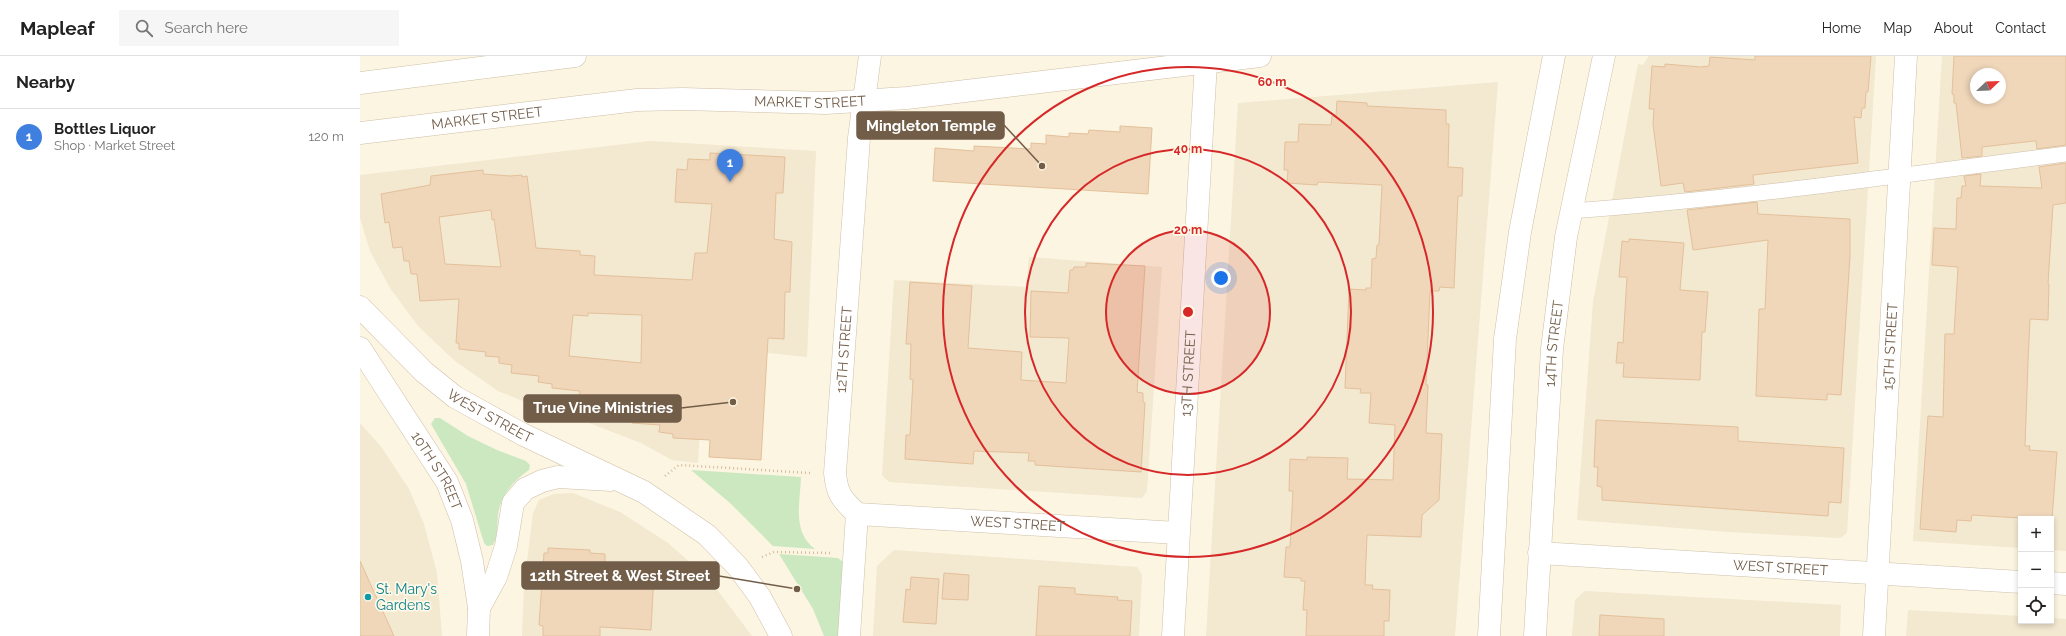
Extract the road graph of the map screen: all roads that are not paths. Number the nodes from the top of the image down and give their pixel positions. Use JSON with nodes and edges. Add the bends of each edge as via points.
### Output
{"nodes":[{"id":1,"x":575,"y":56,"type":"edge"},
{"id":2,"x":870,"y":56,"type":"edge"},
{"id":3,"x":1260,"y":56,"type":"edge"},
{"id":4,"x":1554,"y":56,"type":"edge"},
{"id":5,"x":1604,"y":56,"type":"edge"},
{"id":6,"x":1906,"y":56,"type":"edge"},
{"id":7,"x":1206,"y":62,"type":"junction"},
{"id":8,"x":360,"y":83,"type":"edge"},
{"id":9,"x":864,"y":101,"type":"junction"},
{"id":10,"x":360,"y":133,"type":"edge"},
{"id":11,"x":2066,"y":154,"type":"edge"},
{"id":12,"x":1899,"y":176,"type":"junction"},
{"id":13,"x":1571,"y":211,"type":"junction"},
{"id":14,"x":360,"y":306,"type":"edge"},
{"id":15,"x":360,"y":348,"type":"edge"},
{"id":16,"x":618,"y":480,"type":"junction"},
{"id":17,"x":857,"y":514,"type":"junction"},
{"id":18,"x":1178,"y":533,"type":"junction"},
{"id":19,"x":1539,"y":553,"type":"junction"},
{"id":20,"x":1878,"y":573,"type":"junction"},
{"id":21,"x":2018,"y":582,"type":"edge"},
{"id":22,"x":2054,"y":584,"type":"edge"},
{"id":23,"x":2066,"y":584,"type":"edge"},
{"id":24,"x":479,"y":608,"type":"junction"},
{"id":25,"x":478,"y":636,"type":"edge"},
{"id":26,"x":781,"y":636,"type":"edge"},
{"id":27,"x":849,"y":636,"type":"edge"},
{"id":28,"x":1173,"y":636,"type":"edge"},
{"id":29,"x":1490,"y":636,"type":"edge"},
{"id":30,"x":1535,"y":636,"type":"edge"},
{"id":31,"x":1874,"y":636,"type":"edge"}],
"edges":[{"from":1,"to":8,"type":"main road"},
{"from":2,"to":9,"type":"main road","name":"12TH STREET"},
{"from":3,"to":7,"type":"main road","name":"MARKET STREET"},
{"from":4,"to":29,"type":"main road","via":[[1520,232],[1505,339]]},
{"from":5,"to":13,"type":"main road","name":"14TH STREET"},
{"from":6,"to":12,"type":"main road","name":"15TH STREET"},
{"from":7,"to":9,"type":"main road","name":"MARKET STREET"},
{"from":7,"to":18,"type":"main road","name":"13TH STREET"},
{"from":9,"to":10,"type":"main road","name":"MARKET STREET","via":[[826,103],[637,100]]},
{"from":9,"to":17,"type":"main road","name":"12TH STREET","via":[[856,175],[835,473],[840,498]]},
{"from":11,"to":12,"type":"lane"},
{"from":12,"to":13,"type":"lane"},
{"from":12,"to":20,"type":"main road","name":"15TH STREET"},
{"from":13,"to":19,"type":"main road","name":"14TH STREET","via":[[1552,349]]},
{"from":14,"to":16,"type":"main road","name":"WEST STREET","via":[[424,372],[455,397],[522,434]]},
{"from":15,"to":24,"type":"main road","name":"10TH STREET","via":[[447,482],[462,520],[472,561]]},
{"from":16,"to":24,"type":"main road","via":[[558,477],[542,480],[525,489],[513,503],[506,546],[496,577]]},
{"from":16,"to":26,"type":"main road","name":"WEST STREET","via":[[644,492],[706,535],[738,566],[760,597]]},
{"from":17,"to":18,"type":"main road","name":"WEST STREET"},
{"from":17,"to":27,"type":"main road"},
{"from":18,"to":28,"type":"main road","name":"13TH STREET"},
{"from":19,"to":20,"type":"main road","name":"WEST STREET"},
{"from":19,"to":30,"type":"main road","name":"14TH STREET"},
{"from":20,"to":21,"type":"main road","name":"WEST STREET"},
{"from":20,"to":31,"type":"main road","name":"15TH STREET"},
{"from":22,"to":23,"type":"main road"},
{"from":24,"to":25,"type":"main road","name":"10TH STREET"}]}
